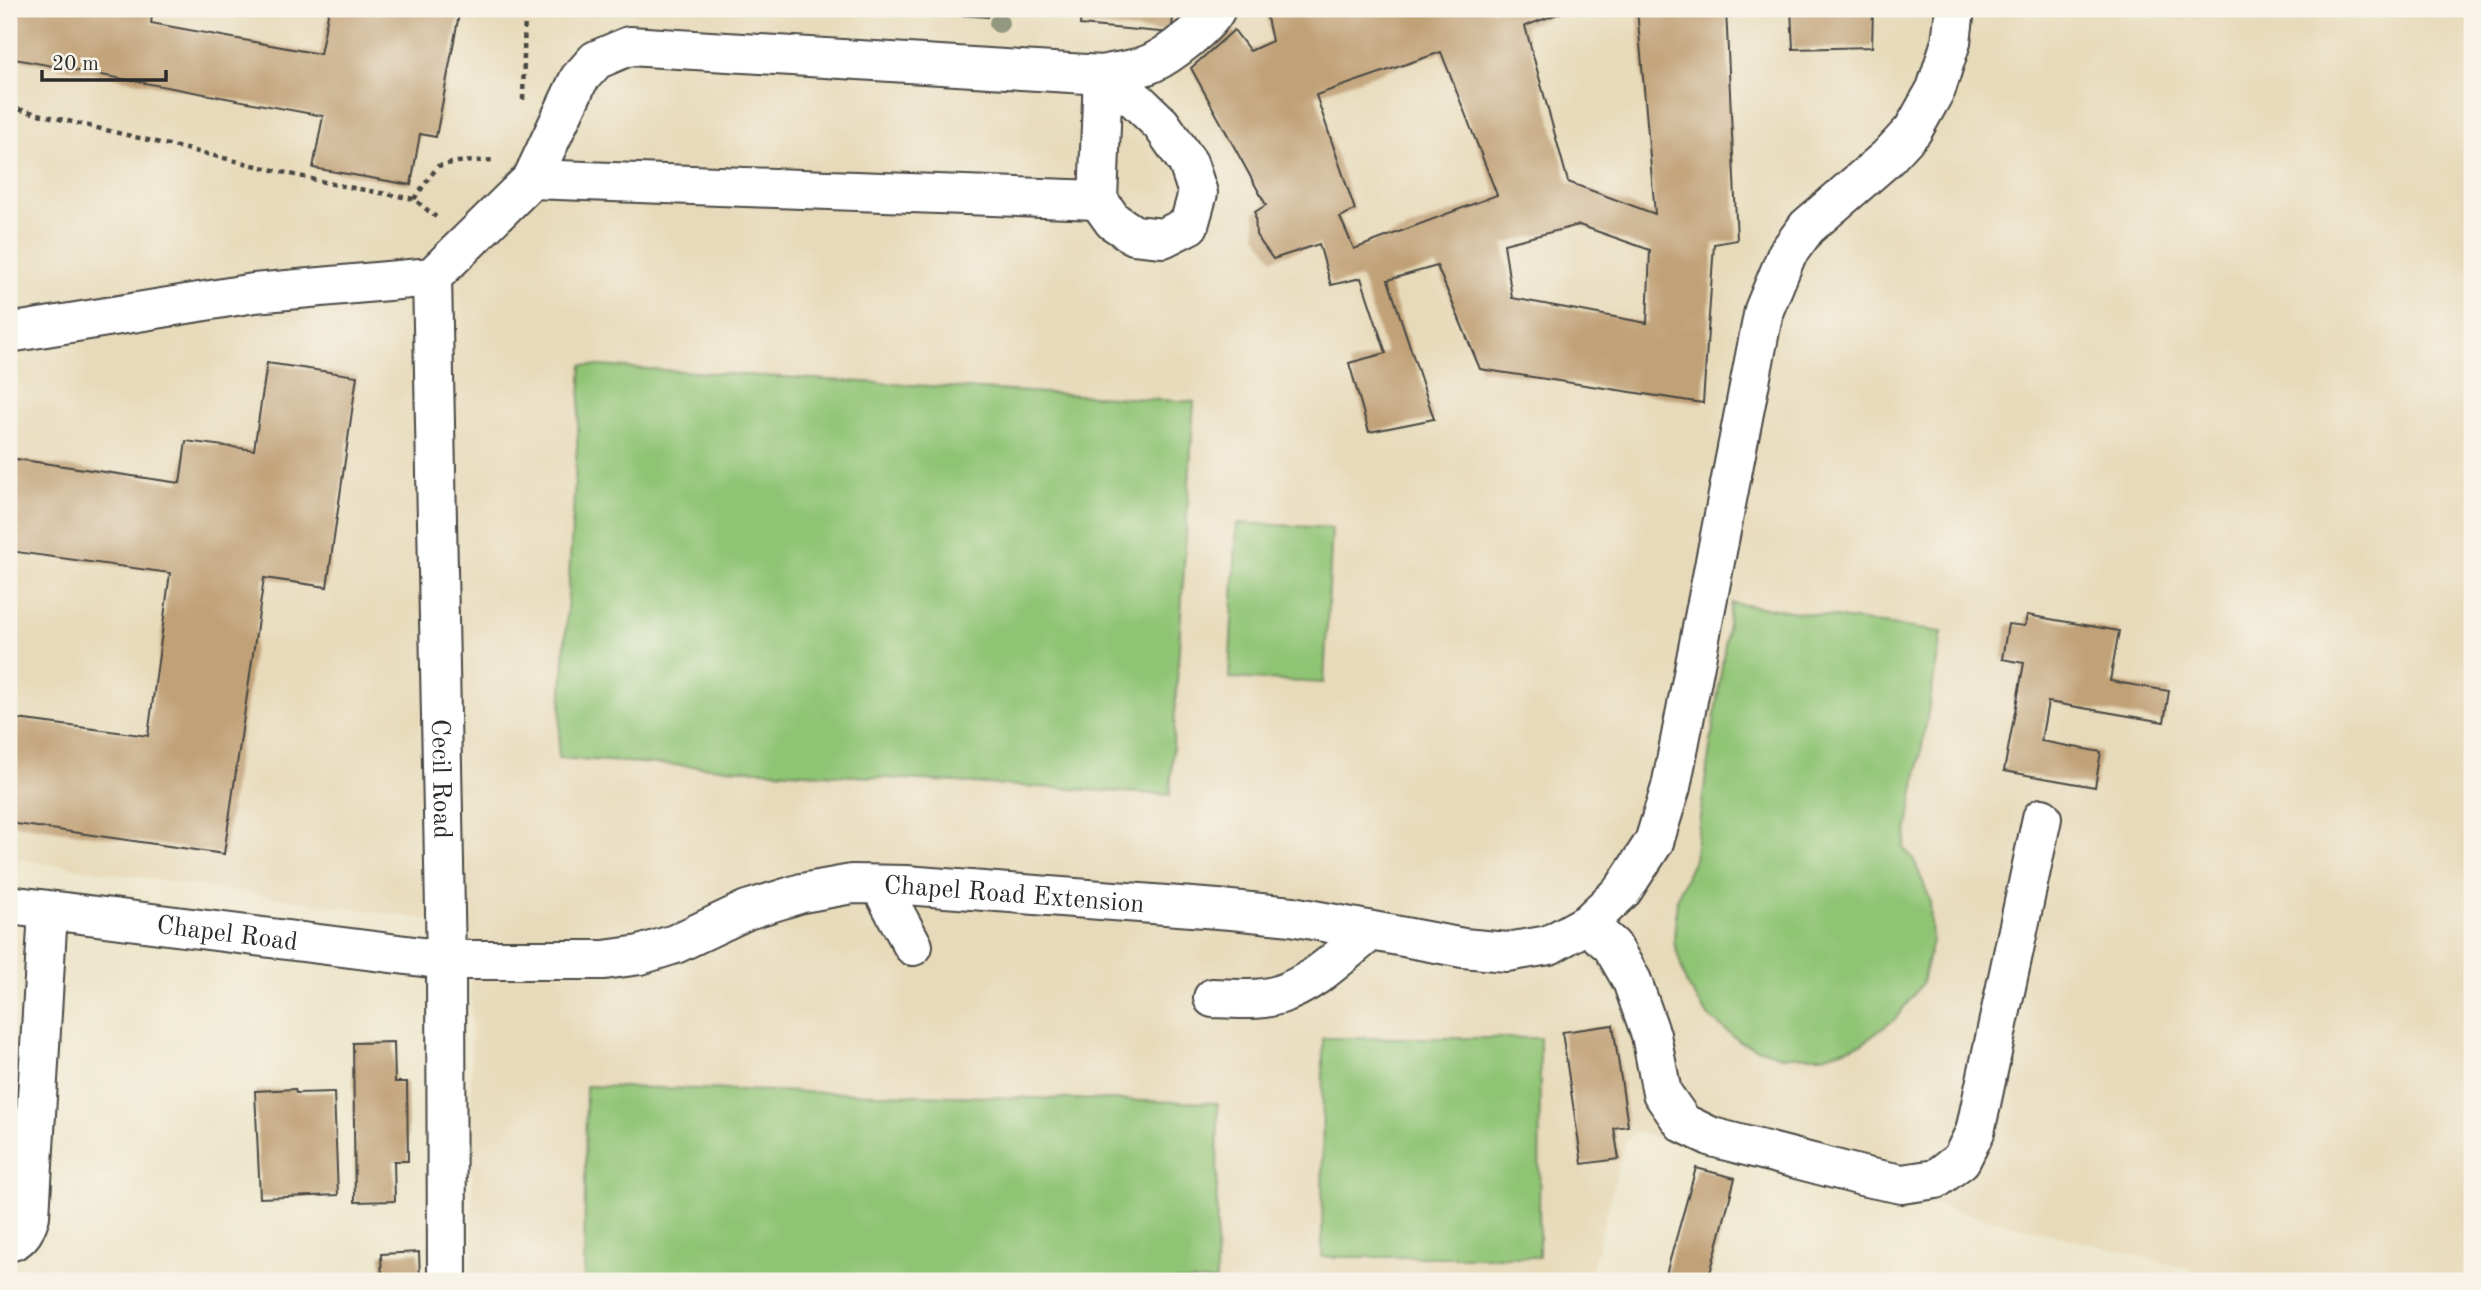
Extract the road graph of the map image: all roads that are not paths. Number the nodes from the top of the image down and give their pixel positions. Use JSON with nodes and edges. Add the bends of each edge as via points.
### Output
{"nodes":[{"id":1,"x":1216,"y":9,"type":"edge"},
{"id":2,"x":1955,"y":9,"type":"edge"},
{"id":3,"x":1103,"y":75,"type":"junction"},
{"id":4,"x":532,"y":179,"type":"junction"},
{"id":5,"x":1098,"y":200,"type":"junction"},
{"id":6,"x":432,"y":277,"type":"junction"},
{"id":7,"x":9,"y":333,"type":"edge"},
{"id":8,"x":2042,"y":818,"type":"dead end"},
{"id":9,"x":880,"y":884,"type":"junction"},
{"id":10,"x":9,"y":905,"type":"edge"},
{"id":11,"x":48,"y":911,"type":"junction"},
{"id":12,"x":1587,"y":924,"type":"junction"},
{"id":13,"x":1371,"y":931,"type":"junction"},
{"id":14,"x":913,"y":946,"type":"dead end"},
{"id":15,"x":446,"y":960,"type":"junction"},
{"id":16,"x":1213,"y":998,"type":"dead end"},
{"id":17,"x":9,"y":1242,"type":"edge"},
{"id":18,"x":447,"y":1281,"type":"edge"}],
"edges":[{"from":1,"to":3,"type":"street","via":[[1212,17],[1152,63]]},
{"from":2,"to":12,"type":"street","name":"Chapel Road Extension","via":[[1951,42],[1936,89],[1913,130],[1807,227],[1787,254],[1764,310],[1671,787],[1654,842],[1623,890]]},
{"from":3,"to":4,"type":"street","via":[[629,46],[596,60],[579,79]]},
{"from":3,"to":5,"type":"street"},
{"from":3,"to":5,"type":"street","via":[[1161,124],[1188,163],[1198,193],[1189,225],[1163,238],[1134,235],[1113,221]]},
{"from":4,"to":5,"type":"street"},
{"from":4,"to":6,"type":"street"},
{"from":6,"to":7,"type":"street","via":[[254,293]]},
{"from":6,"to":15,"type":"street","name":"Cecil Road"},
{"from":8,"to":12,"type":"street","via":[[1975,1132],[1961,1160],[1936,1179],[1902,1184],[1866,1177],[1712,1137],[1683,1123],[1662,1093],[1651,1035],[1632,981],[1612,946]]},
{"from":9,"to":13,"type":"street","name":"Chapel Road Extension","via":[[1231,910]]},
{"from":9,"to":14,"type":"street"},
{"from":9,"to":15,"type":"street","name":"Chapel Road Extension","via":[[802,893],[747,910],[640,955],[604,960]]},
{"from":10,"to":11,"type":"street","name":"Chapel Road"},
{"from":11,"to":15,"type":"street","name":"Chapel Road"},
{"from":11,"to":17,"type":"street","via":[[30,1216],[25,1231]]},
{"from":12,"to":13,"type":"street","name":"Chapel Road Extension","via":[[1549,944],[1507,952]]},
{"from":13,"to":16,"type":"street","via":[[1311,981],[1277,995]]},
{"from":15,"to":18,"type":"street","name":"Cecil Road"}]}
